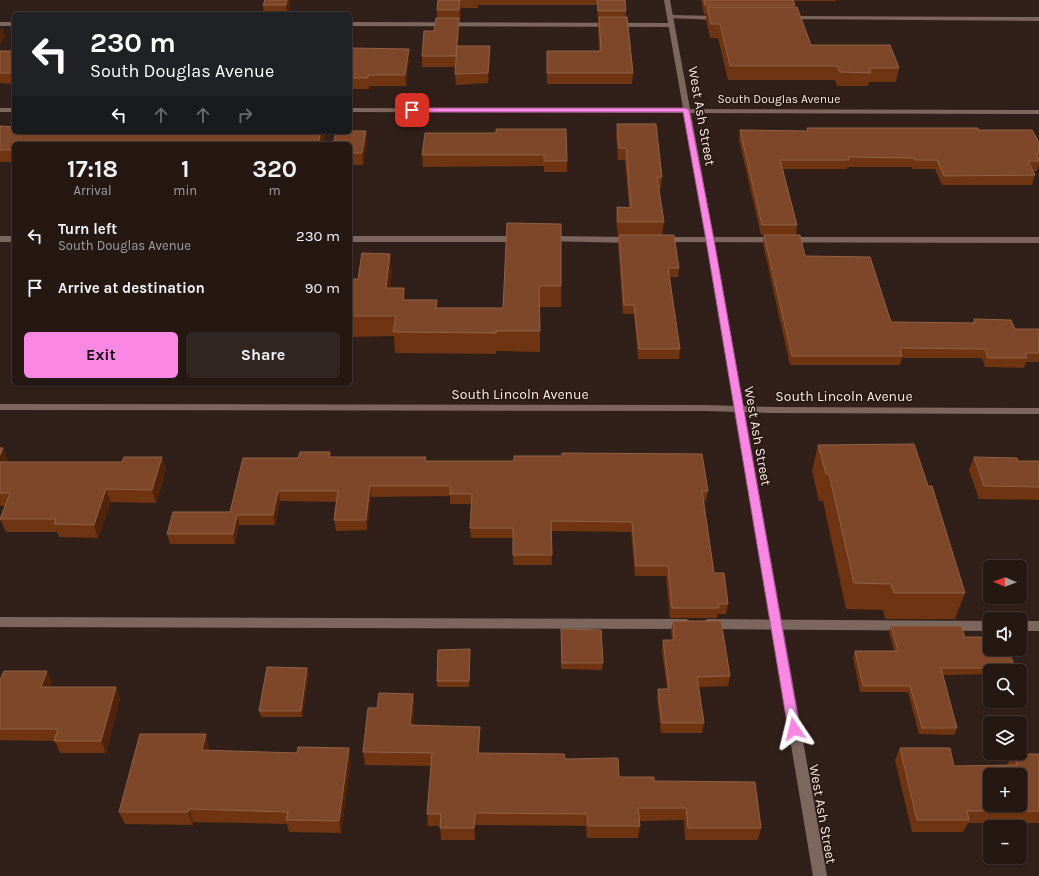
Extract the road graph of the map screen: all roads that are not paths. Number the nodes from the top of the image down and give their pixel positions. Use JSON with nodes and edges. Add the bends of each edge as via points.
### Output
{"nodes":[{"id":1,"x":667,"y":0,"type":"edge"},
{"id":2,"x":724,"y":18,"type":"edge"},
{"id":3,"x":779,"y":18,"type":"edge"},
{"id":4,"x":1039,"y":19,"type":"edge"},
{"id":5,"x":671,"y":21,"type":"junction"},
{"id":6,"x":0,"y":24,"type":"edge"},
{"id":7,"x":12,"y":24,"type":"edge"},
{"id":8,"x":352,"y":24,"type":"edge"},
{"id":9,"x":0,"y":110,"type":"edge"},
{"id":10,"x":12,"y":110,"type":"edge"},
{"id":11,"x":352,"y":110,"type":"edge"},
{"id":12,"x":686,"y":110,"type":"junction"},
{"id":13,"x":1039,"y":112,"type":"edge"},
{"id":14,"x":0,"y":239,"type":"edge"},
{"id":15,"x":12,"y":239,"type":"edge"},
{"id":16,"x":352,"y":239,"type":"edge"},
{"id":17,"x":526,"y":239,"type":"edge"},
{"id":18,"x":542,"y":239,"type":"edge"},
{"id":19,"x":637,"y":240,"type":"edge"},
{"id":20,"x":653,"y":240,"type":"edge"},
{"id":21,"x":710,"y":240,"type":"junction"},
{"id":22,"x":1039,"y":240,"type":"edge"},
{"id":23,"x":0,"y":407,"type":"edge"},
{"id":24,"x":739,"y":408,"type":"junction"},
{"id":25,"x":1039,"y":410,"type":"edge"},
{"id":26,"x":0,"y":622,"type":"edge"},
{"id":27,"x":775,"y":624,"type":"junction"},
{"id":28,"x":983,"y":626,"type":"edge"},
{"id":29,"x":1027,"y":626,"type":"edge"},
{"id":30,"x":1039,"y":626,"type":"edge"},
{"id":31,"x":820,"y":876,"type":"edge"}],
"edges":[{"from":1,"to":5,"type":"street","name":"West Ash Street"},
{"from":2,"to":5,"type":"street"},
{"from":3,"to":4,"type":"street"},
{"from":5,"to":8,"type":"street"},
{"from":5,"to":12,"type":"street","name":"West Ash Street"},
{"from":6,"to":7,"type":"street"},
{"from":9,"to":10,"type":"street"},
{"from":11,"to":12,"type":"street","name":"South Douglas Avenue"},
{"from":12,"to":13,"type":"street","name":"South Douglas Avenue"},
{"from":12,"to":21,"type":"street","name":"West Ash Street"},
{"from":14,"to":15,"type":"street"},
{"from":16,"to":17,"type":"street"},
{"from":18,"to":19,"type":"street"},
{"from":20,"to":21,"type":"street"},
{"from":21,"to":22,"type":"street"},
{"from":21,"to":24,"type":"street","name":"West Ash Street"},
{"from":23,"to":24,"type":"street","name":"South Lincoln Avenue"},
{"from":24,"to":25,"type":"street","name":"South Lincoln Avenue"},
{"from":24,"to":27,"type":"street","name":"West Ash Street"},
{"from":26,"to":27,"type":"street"},
{"from":27,"to":28,"type":"street"},
{"from":27,"to":31,"type":"street","name":"West Ash Street"},
{"from":29,"to":30,"type":"street"}]}
